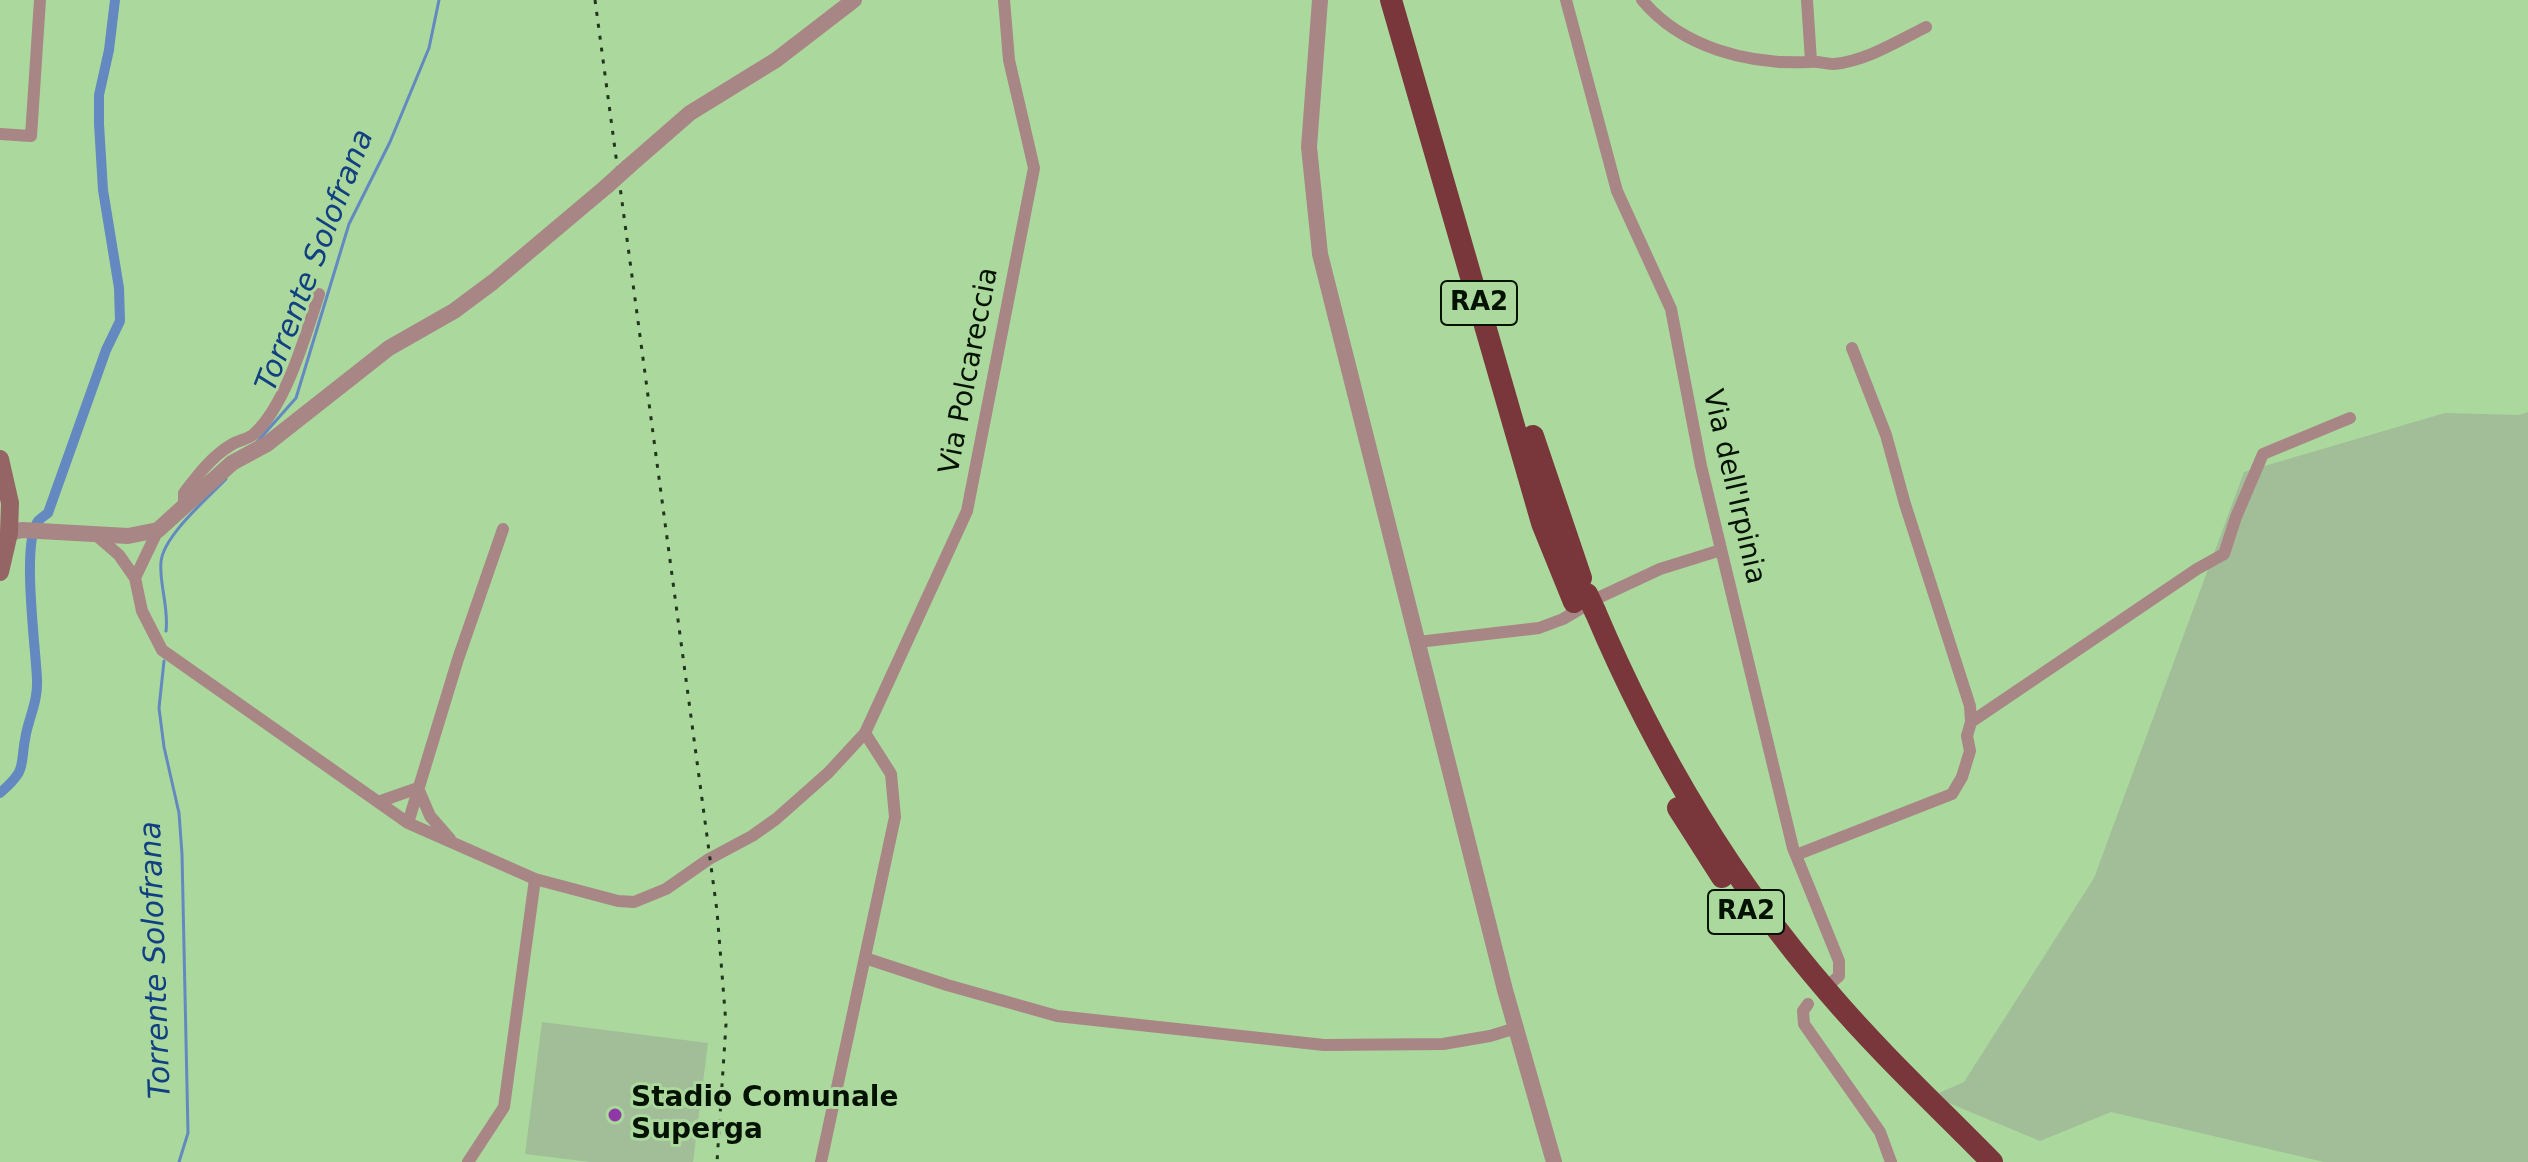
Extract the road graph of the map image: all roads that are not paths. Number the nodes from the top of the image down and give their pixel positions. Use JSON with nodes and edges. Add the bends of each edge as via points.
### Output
{"nodes":[{"id":1,"x":40,"y":0,"type":"edge"},
{"id":2,"x":854,"y":0,"type":"edge"},
{"id":3,"x":1004,"y":0,"type":"edge"},
{"id":4,"x":1320,"y":0,"type":"edge"},
{"id":5,"x":1391,"y":0,"type":"edge"},
{"id":6,"x":1407,"y":0,"type":"edge"},
{"id":7,"x":1566,"y":0,"type":"edge"},
{"id":8,"x":1642,"y":0,"type":"edge"},
{"id":9,"x":1807,"y":0,"type":"edge"},
{"id":10,"x":1926,"y":27,"type":"dead end"},
{"id":11,"x":1811,"y":61,"type":"junction"},
{"id":12,"x":0,"y":134,"type":"edge"},
{"id":13,"x":319,"y":294,"type":"dead end"},
{"id":14,"x":1852,"y":348,"type":"dead end"},
{"id":15,"x":2350,"y":418,"type":"dead end"},
{"id":16,"x":0,"y":459,"type":"edge"},
{"id":17,"x":184,"y":506,"type":"junction"},
{"id":18,"x":10,"y":527,"type":"edge"},
{"id":19,"x":503,"y":529,"type":"dead end"},
{"id":20,"x":158,"y":530,"type":"junction"},
{"id":21,"x":97,"y":536,"type":"junction"},
{"id":22,"x":128,"y":536,"type":"junction"},
{"id":23,"x":1721,"y":550,"type":"junction"},
{"id":24,"x":0,"y":572,"type":"edge"},
{"id":25,"x":134,"y":572,"type":"junction"},
{"id":26,"x":1584,"y":606,"type":"junction"},
{"id":27,"x":1418,"y":642,"type":"junction"},
{"id":28,"x":1971,"y":722,"type":"junction"},
{"id":29,"x":865,"y":733,"type":"junction"},
{"id":30,"x":418,"y":788,"type":"junction"},
{"id":31,"x":378,"y":802,"type":"junction"},
{"id":32,"x":408,"y":823,"type":"junction"},
{"id":33,"x":455,"y":845,"type":"junction"},
{"id":34,"x":1796,"y":855,"type":"junction"},
{"id":35,"x":535,"y":879,"type":"junction"},
{"id":36,"x":865,"y":958,"type":"junction"},
{"id":37,"x":1831,"y":983,"type":"dead end"},
{"id":38,"x":1808,"y":1004,"type":"dead end"},
{"id":39,"x":1516,"y":1028,"type":"junction"},
{"id":40,"x":468,"y":1162,"type":"edge"},
{"id":41,"x":821,"y":1162,"type":"edge"},
{"id":42,"x":1554,"y":1162,"type":"edge"},
{"id":43,"x":1891,"y":1162,"type":"edge"},
{"id":44,"x":1971,"y":1162,"type":"edge"},
{"id":45,"x":1992,"y":1162,"type":"edge"}],
"edges":[{"from":1,"to":12,"type":"street","via":[[31,136]]},
{"from":2,"to":17,"type":"street","bridge":true,"via":[[776,60],[690,113],[493,282],[370,362],[267,444],[232,463]]},
{"from":3,"to":29,"type":"street","name":"Via Polcareccia","via":[[1009,60],[1034,168],[967,511]]},
{"from":4,"to":27,"type":"street","via":[[1309,147],[1320,254]]},
{"from":5,"to":26,"type":"highway","number":"RA2","via":[[1542,523]]},
{"from":6,"to":26,"type":"highway","number":"RA2"},
{"from":7,"to":23,"type":"street","name":"Via dell'Irpinia","via":[[1617,191],[1671,309]]},
{"from":8,"to":11,"type":"street","via":[[1657,18],[1704,46],[1794,64]]},
{"from":9,"to":11,"type":"street"},
{"from":10,"to":11,"type":"street","via":[[1869,55],[1834,64]]},
{"from":13,"to":17,"type":"street","via":[[299,354],[267,417],[254,434],[206,466],[184,493]]},
{"from":14,"to":28,"type":"street","via":[[1886,435]]},
{"from":15,"to":28,"type":"street","via":[[2263,454],[2224,554]]},
{"from":16,"to":18,"type":"main road"},
{"from":17,"to":20,"type":"street"},
{"from":18,"to":21,"type":"street"},
{"from":18,"to":24,"type":"main road"},
{"from":19,"to":30,"type":"street"},
{"from":20,"to":22,"type":"street"},
{"from":20,"to":25,"type":"street"},
{"from":21,"to":22,"type":"street"},
{"from":21,"to":25,"type":"street"},
{"from":22,"to":25,"type":"street","name":"Via Polcareccia","via":[[126,551]]},
{"from":23,"to":27,"type":"street","via":[[1660,569],[1539,628]]},
{"from":23,"to":34,"type":"street","name":"Via dell'Irpinia"},
{"from":25,"to":31,"type":"street","name":"Via Polcareccia","via":[[142,611],[162,650]]},
{"from":26,"to":44,"type":"highway","number":"RA2","via":[[1640,742],[1744,909],[1840,1030]]},
{"from":26,"to":45,"type":"highway","number":"RA2","via":[[1698,812],[1756,900],[1857,1026]]},
{"from":27,"to":39,"type":"street"},
{"from":28,"to":34,"type":"street","via":[[1970,751],[1952,794]]},
{"from":29,"to":35,"type":"street","name":"Via Polcareccia","via":[[776,819],[666,889],[634,902],[618,901]]},
{"from":29,"to":36,"type":"street","via":[[891,774],[895,817]]},
{"from":30,"to":31,"type":"street"},
{"from":30,"to":32,"type":"street"},
{"from":30,"to":33,"type":"street","via":[[430,816]]},
{"from":31,"to":32,"type":"street","name":"Via Polcareccia"},
{"from":32,"to":33,"type":"street","name":"Via Polcareccia"},
{"from":33,"to":35,"type":"street","name":"Via Polcareccia"},
{"from":34,"to":37,"type":"street","name":"Via dell'Irpinia","via":[[1839,961],[1839,976]]},
{"from":35,"to":40,"type":"street","via":[[504,1107]]},
{"from":36,"to":39,"type":"street","via":[[1057,1016],[1308,1043],[1443,1044]]},
{"from":36,"to":41,"type":"street"},
{"from":38,"to":43,"type":"street","via":[[1804,1024],[1880,1132]]},
{"from":39,"to":42,"type":"street"}]}
